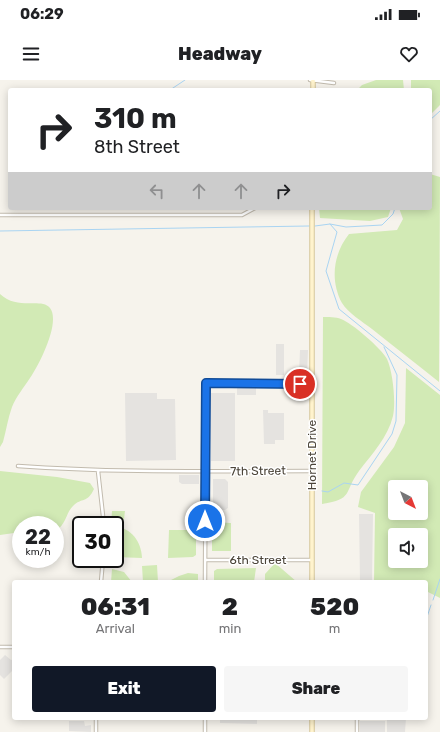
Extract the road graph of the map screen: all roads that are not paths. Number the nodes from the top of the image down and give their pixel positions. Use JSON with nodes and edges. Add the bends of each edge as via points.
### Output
{"nodes":[{"id":1,"x":312,"y":80,"type":"edge"},
{"id":2,"x":334,"y":83,"type":"dead end"},
{"id":3,"x":251,"y":210,"type":"edge"},
{"id":4,"x":312,"y":210,"type":"edge"},
{"id":5,"x":0,"y":215,"type":"edge"},
{"id":6,"x":312,"y":384,"type":"junction"},
{"id":7,"x":18,"y":466,"type":"dead end"},
{"id":8,"x":311,"y":470,"type":"junction"},
{"id":9,"x":98,"y":471,"type":"junction"},
{"id":10,"x":205,"y":472,"type":"junction"},
{"id":11,"x":103,"y":516,"type":"edge"},
{"id":12,"x":205,"y":560,"type":"junction"},
{"id":13,"x":312,"y":560,"type":"junction"},
{"id":14,"x":102,"y":568,"type":"edge"},
{"id":15,"x":101,"y":580,"type":"edge"},
{"id":16,"x":205,"y":580,"type":"edge"},
{"id":17,"x":312,"y":580,"type":"edge"},
{"id":18,"x":0,"y":647,"type":"edge"},
{"id":19,"x":12,"y":647,"type":"edge"},
{"id":20,"x":96,"y":720,"type":"edge"},
{"id":21,"x":205,"y":720,"type":"edge"},
{"id":22,"x":312,"y":720,"type":"edge"},
{"id":23,"x":357,"y":720,"type":"edge"},
{"id":24,"x":96,"y":732,"type":"edge"},
{"id":25,"x":205,"y":732,"type":"edge"},
{"id":26,"x":312,"y":732,"type":"edge"},
{"id":27,"x":357,"y":732,"type":"edge"}],
"edges":[{"from":1,"to":2,"type":"street"},
{"from":3,"to":5,"type":"street","via":[[242,215]]},
{"from":4,"to":6,"type":"main road","name":"Hornet Drive"},
{"from":6,"to":8,"type":"main road","name":"Hornet Drive"},
{"from":6,"to":10,"type":"street","via":[[206,383]]},
{"from":7,"to":9,"type":"street","name":"7th Street"},
{"from":8,"to":10,"type":"street","name":"7th Street"},
{"from":8,"to":13,"type":"main road","name":"Hornet Drive"},
{"from":9,"to":10,"type":"street","name":"7th Street"},
{"from":9,"to":11,"type":"street"},
{"from":10,"to":12,"type":"street"},
{"from":12,"to":13,"type":"street","name":"6th Street"},
{"from":12,"to":16,"type":"street"},
{"from":13,"to":17,"type":"main road","name":"Hornet Drive"},
{"from":14,"to":15,"type":"street"},
{"from":18,"to":19,"type":"street"},
{"from":20,"to":24,"type":"street"},
{"from":21,"to":25,"type":"street"},
{"from":22,"to":26,"type":"main road"},
{"from":23,"to":27,"type":"street"}]}
